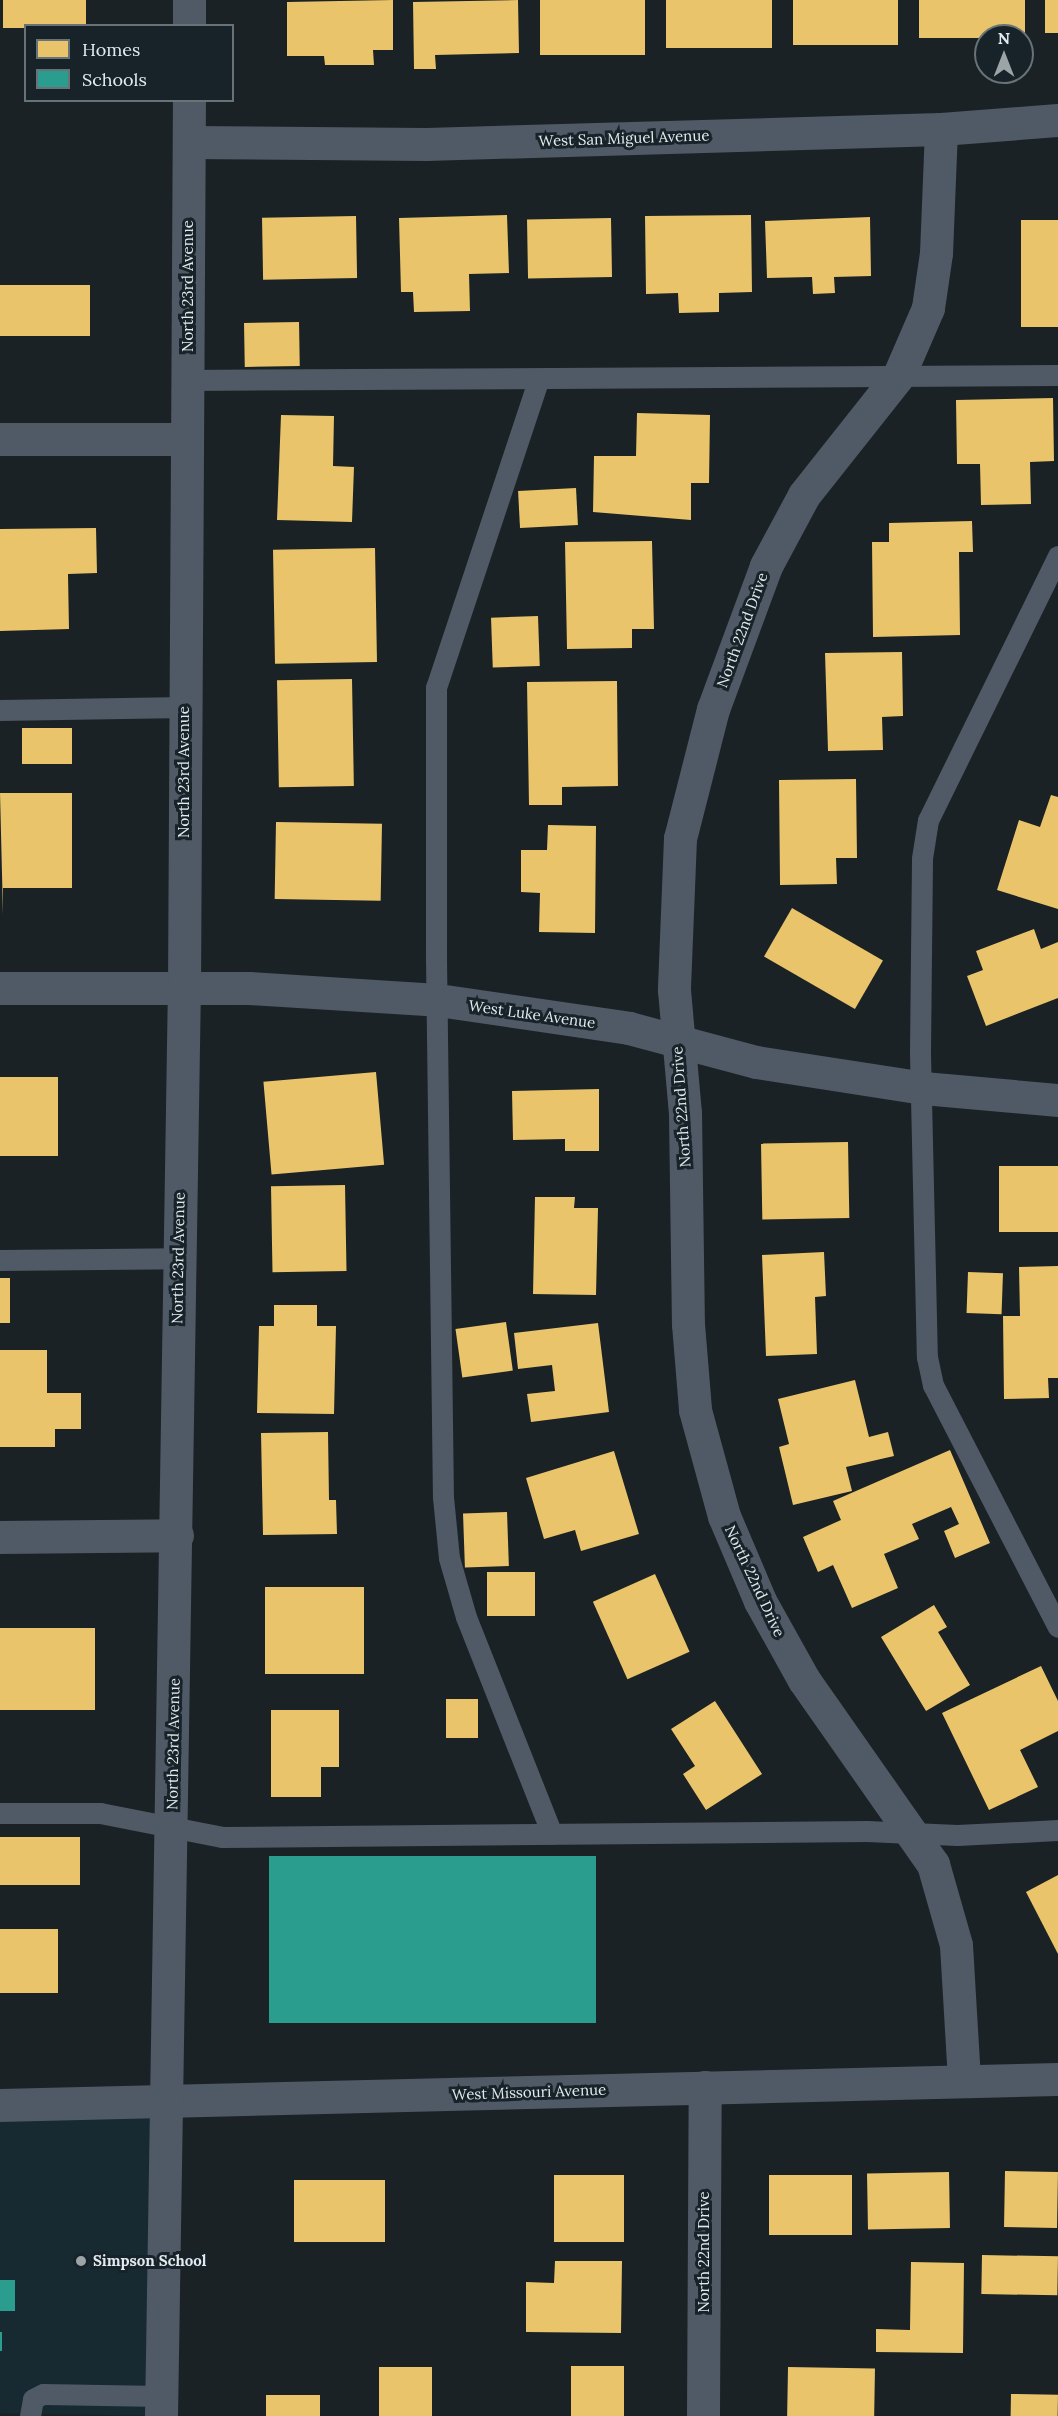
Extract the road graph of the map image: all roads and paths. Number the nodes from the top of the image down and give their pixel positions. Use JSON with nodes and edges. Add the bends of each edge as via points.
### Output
{"nodes":[{"id":1,"x":189,"y":0,"type":"edge"},
{"id":2,"x":189,"y":24,"type":"edge"},
{"id":3,"x":189,"y":102,"type":"edge"},
{"id":4,"x":1058,"y":120,"type":"edge"},
{"id":5,"x":941,"y":129,"type":"junction"},
{"id":6,"x":189,"y":142,"type":"junction"},
{"id":7,"x":900,"y":375,"type":"junction"},
{"id":8,"x":1058,"y":375,"type":"edge"},
{"id":9,"x":188,"y":380,"type":"junction"},
{"id":10,"x":538,"y":381,"type":"junction"},
{"id":11,"x":0,"y":439,"type":"edge"},
{"id":12,"x":187,"y":439,"type":"junction"},
{"id":13,"x":1058,"y":556,"type":"edge"},
{"id":14,"x":185,"y":707,"type":"junction"},
{"id":15,"x":0,"y":710,"type":"edge"},
{"id":16,"x":0,"y":988,"type":"edge"},
{"id":17,"x":184,"y":988,"type":"junction"},
{"id":18,"x":438,"y":1000,"type":"junction"},
{"id":19,"x":677,"y":1042,"type":"junction"},
{"id":20,"x":923,"y":1088,"type":"junction"},
{"id":21,"x":1058,"y":1100,"type":"edge"},
{"id":22,"x":177,"y":1258,"type":"junction"},
{"id":23,"x":0,"y":1260,"type":"edge"},
{"id":24,"x":177,"y":1536,"type":"junction"},
{"id":25,"x":0,"y":1537,"type":"edge"},
{"id":26,"x":1058,"y":1627,"type":"edge"},
{"id":27,"x":0,"y":1813,"type":"edge"},
{"id":28,"x":171,"y":1827,"type":"junction"},
{"id":29,"x":1058,"y":1830,"type":"edge"},
{"id":30,"x":913,"y":1832,"type":"junction"},
{"id":31,"x":552,"y":1834,"type":"junction"},
{"id":32,"x":1058,"y":2079,"type":"edge"},
{"id":33,"x":964,"y":2081,"type":"junction"},
{"id":34,"x":705,"y":2087,"type":"junction"},
{"id":35,"x":164,"y":2102,"type":"junction"},
{"id":36,"x":0,"y":2105,"type":"edge"},
{"id":37,"x":161,"y":2406,"type":"edge"},
{"id":38,"x":30,"y":2416,"type":"edge"},
{"id":39,"x":703,"y":2416,"type":"edge"}],
"edges":[{"from":1,"to":2,"type":"street"},
{"from":3,"to":6,"type":"street","name":"North 23rd Avenue"},
{"from":4,"to":5,"type":"street","name":"West San Miguel Avenue"},
{"from":5,"to":6,"type":"street","name":"West San Miguel Avenue","via":[[426,144]]},
{"from":5,"to":7,"type":"street","name":"North 22nd Drive","via":[[936,253],[928,309]]},
{"from":6,"to":9,"type":"street","name":"North 23rd Avenue"},
{"from":7,"to":8,"type":"lane"},
{"from":7,"to":10,"type":"lane"},
{"from":7,"to":19,"type":"street","name":"North 22nd Drive","via":[[804,495],[735,640],[680,838]]},
{"from":9,"to":10,"type":"lane"},
{"from":9,"to":12,"type":"street","name":"North 23rd Avenue"},
{"from":10,"to":18,"type":"lane","via":[[436,687]]},
{"from":11,"to":12,"type":"street"},
{"from":12,"to":14,"type":"street","name":"North 23rd Avenue"},
{"from":13,"to":20,"type":"lane","via":[[928,820],[922,859]]},
{"from":14,"to":15,"type":"lane"},
{"from":14,"to":17,"type":"street","name":"North 23rd Avenue"},
{"from":16,"to":17,"type":"street","name":"West Luke Avenue"},
{"from":17,"to":18,"type":"street","name":"West Luke Avenue"},
{"from":17,"to":22,"type":"street","name":"North 23rd Avenue"},
{"from":18,"to":19,"type":"street","name":"West Luke Avenue","via":[[622,1027]]},
{"from":18,"to":31,"type":"lane","via":[[443,1497],[449,1558],[466,1617]]},
{"from":19,"to":20,"type":"street","name":"West Luke Avenue","via":[[756,1062]]},
{"from":19,"to":30,"type":"street","name":"North 22nd Drive","via":[[696,1410],[724,1516],[760,1600],[804,1680]]},
{"from":20,"to":21,"type":"street","name":"West Luke Avenue"},
{"from":20,"to":26,"type":"lane","via":[[925,1326],[933,1384]]},
{"from":22,"to":23,"type":"lane"},
{"from":22,"to":24,"type":"street","name":"North 23rd Avenue"},
{"from":24,"to":25,"type":"street"},
{"from":24,"to":28,"type":"street","name":"North 23rd Avenue"},
{"from":27,"to":28,"type":"lane","via":[[100,1813]]},
{"from":28,"to":31,"type":"lane","via":[[222,1837]]},
{"from":28,"to":35,"type":"street","name":"North 23rd Avenue"},
{"from":29,"to":30,"type":"lane"},
{"from":30,"to":31,"type":"lane"},
{"from":30,"to":33,"type":"street","name":"North 22nd Drive","via":[[933,1864],[956,1945]]},
{"from":32,"to":33,"type":"street","name":"West Missouri Avenue"},
{"from":33,"to":34,"type":"street","name":"West Missouri Avenue"},
{"from":34,"to":35,"type":"street","name":"West Missouri Avenue"},
{"from":34,"to":39,"type":"street","name":"North 22nd Drive"},
{"from":35,"to":36,"type":"street","name":"West Missouri Avenue"},
{"from":35,"to":37,"type":"street","name":"North 23rd Avenue"},
{"from":37,"to":38,"type":"lane","via":[[43,2394],[33,2399]]}]}
